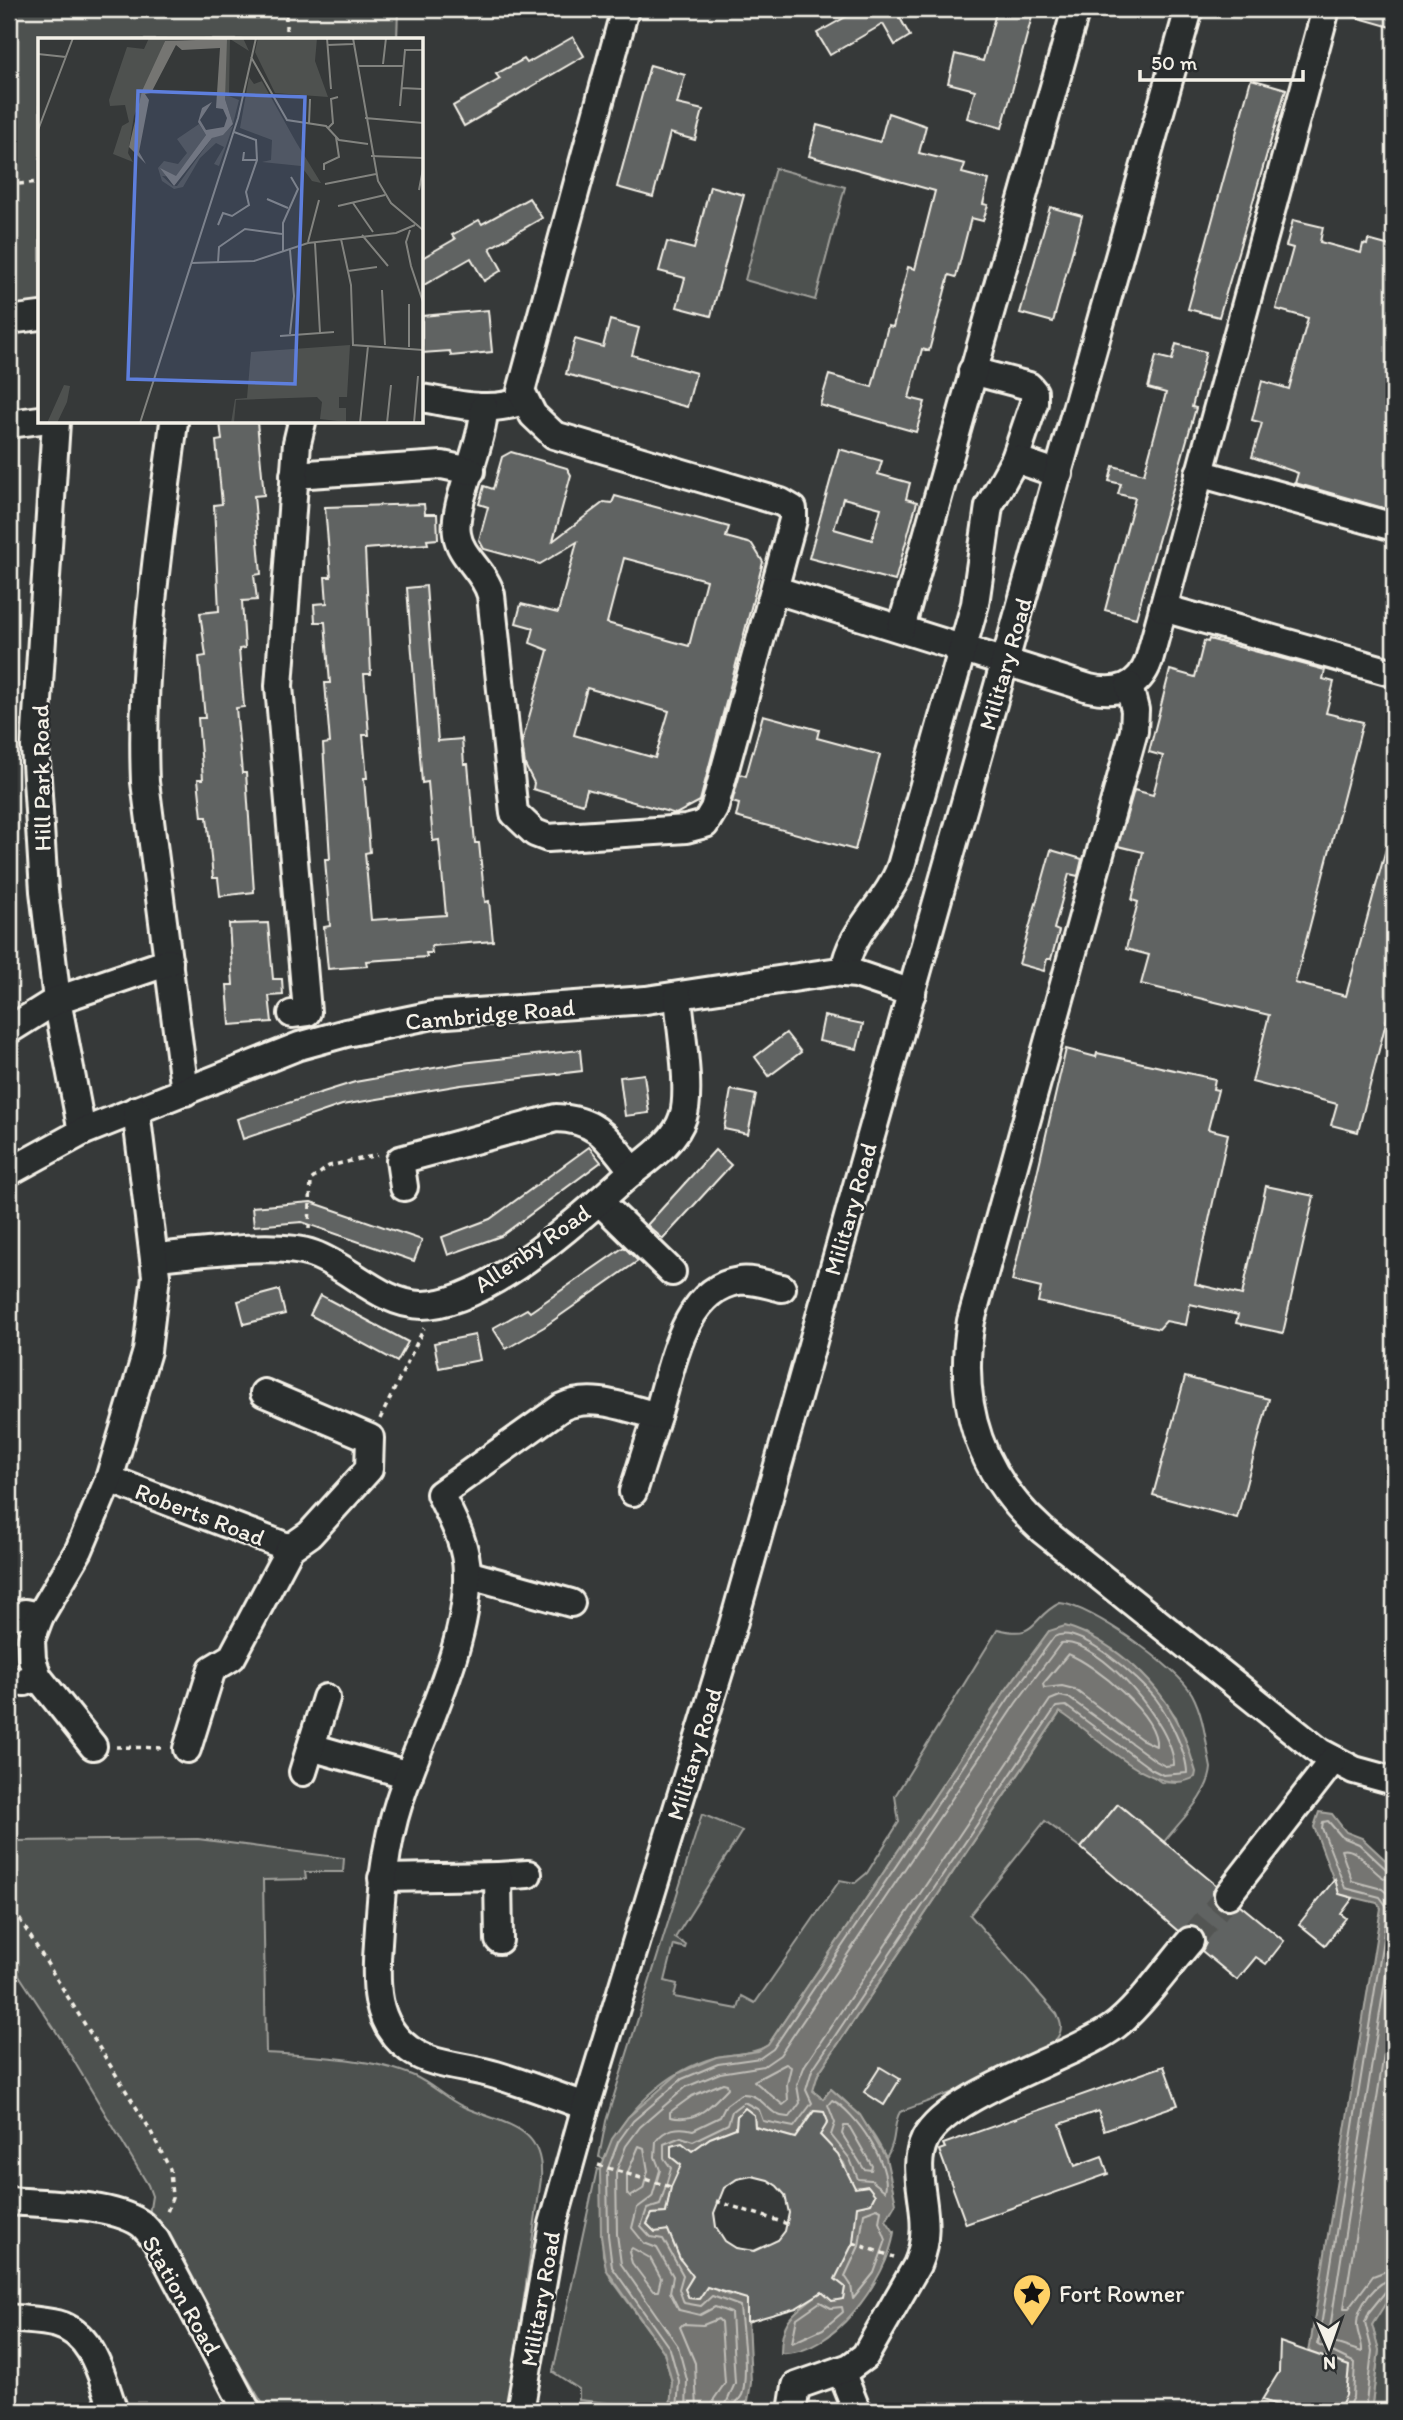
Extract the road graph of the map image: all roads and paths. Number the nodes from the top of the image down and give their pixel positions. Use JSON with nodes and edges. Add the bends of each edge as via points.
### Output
{"nodes":[{"id":1,"x":286,"y":9,"type":"edge"},
{"id":2,"x":625,"y":9,"type":"edge"},
{"id":3,"x":1076,"y":9,"type":"edge"},
{"id":4,"x":1189,"y":9,"type":"edge"},
{"id":5,"x":1326,"y":9,"type":"edge"},
{"id":6,"x":286,"y":38,"type":"edge"},
{"id":7,"x":38,"y":182,"type":"edge"},
{"id":8,"x":9,"y":185,"type":"edge"},
{"id":9,"x":38,"y":316,"type":"edge"},
{"id":10,"x":9,"y":320,"type":"edge"},
{"id":11,"x":972,"y":371,"type":"junction"},
{"id":12,"x":424,"y":398,"type":"edge"},
{"id":13,"x":524,"y":400,"type":"junction"},
{"id":14,"x":484,"y":407,"type":"junction"},
{"id":15,"x":38,"y":420,"type":"edge"},
{"id":16,"x":9,"y":424,"type":"edge"},
{"id":17,"x":56,"y":424,"type":"edge"},
{"id":18,"x":174,"y":424,"type":"edge"},
{"id":19,"x":302,"y":424,"type":"edge"},
{"id":20,"x":1016,"y":459,"type":"junction"},
{"id":21,"x":471,"y":471,"type":"junction"},
{"id":22,"x":1199,"y":473,"type":"junction"},
{"id":23,"x":1059,"y":474,"type":"junction"},
{"id":24,"x":294,"y":475,"type":"junction"},
{"id":25,"x":1394,"y":527,"type":"edge"},
{"id":26,"x":776,"y":590,"type":"junction"},
{"id":27,"x":1163,"y":608,"type":"junction"},
{"id":28,"x":901,"y":628,"type":"junction"},
{"id":29,"x":964,"y":647,"type":"junction"},
{"id":30,"x":1004,"y":664,"type":"junction"},
{"id":31,"x":1394,"y":673,"type":"edge"},
{"id":32,"x":1129,"y":686,"type":"junction"},
{"id":33,"x":169,"y":962,"type":"junction"},
{"id":34,"x":844,"y":972,"type":"junction"},
{"id":35,"x":912,"y":993,"type":"junction"},
{"id":36,"x":678,"y":996,"type":"junction"},
{"id":37,"x":57,"y":1000,"type":"junction"},
{"id":38,"x":9,"y":1030,"type":"edge"},
{"id":39,"x":310,"y":1043,"type":"junction"},
{"id":40,"x":185,"y":1092,"type":"junction"},
{"id":41,"x":136,"y":1110,"type":"junction"},
{"id":42,"x":82,"y":1132,"type":"junction"},
{"id":43,"x":400,"y":1160,"type":"junction"},
{"id":44,"x":634,"y":1171,"type":"junction"},
{"id":45,"x":9,"y":1172,"type":"edge"},
{"id":46,"x":404,"y":1187,"type":"dead end"},
{"id":47,"x":599,"y":1201,"type":"junction"},
{"id":48,"x":301,"y":1250,"type":"junction"},
{"id":49,"x":155,"y":1257,"type":"junction"},
{"id":50,"x":672,"y":1272,"type":"dead end"},
{"id":51,"x":782,"y":1288,"type":"dead end"},
{"id":52,"x":424,"y":1305,"type":"junction"},
{"id":53,"x":264,"y":1393,"type":"dead end"},
{"id":54,"x":657,"y":1416,"type":"junction"},
{"id":55,"x":370,"y":1438,"type":"junction"},
{"id":56,"x":109,"y":1479,"type":"junction"},
{"id":57,"x":633,"y":1492,"type":"dead end"},
{"id":58,"x":290,"y":1548,"type":"junction"},
{"id":59,"x":467,"y":1574,"type":"junction"},
{"id":60,"x":571,"y":1603,"type":"dead end"},
{"id":61,"x":9,"y":1616,"type":"edge"},
{"id":62,"x":40,"y":1616,"type":"junction"},
{"id":63,"x":38,"y":1677,"type":"junction"},
{"id":64,"x":9,"y":1681,"type":"edge"},
{"id":65,"x":326,"y":1698,"type":"dead end"},
{"id":66,"x":93,"y":1746,"type":"joint"},
{"id":67,"x":311,"y":1747,"type":"junction"},
{"id":68,"x":187,"y":1749,"type":"joint"},
{"id":69,"x":1333,"y":1760,"type":"junction"},
{"id":70,"x":303,"y":1772,"type":"dead end"},
{"id":71,"x":409,"y":1775,"type":"junction"},
{"id":72,"x":1394,"y":1781,"type":"edge"},
{"id":73,"x":528,"y":1874,"type":"dead end"},
{"id":74,"x":498,"y":1876,"type":"junction"},
{"id":75,"x":382,"y":1878,"type":"junction"},
{"id":76,"x":1228,"y":1895,"type":"tunnel mouth"},
{"id":77,"x":9,"y":1902,"type":"edge"},
{"id":78,"x":499,"y":1940,"type":"dead end"},
{"id":79,"x":1190,"y":1941,"type":"tunnel mouth"},
{"id":80,"x":586,"y":2106,"type":"junction"},
{"id":81,"x":598,"y":2165,"type":"dead end"},
{"id":82,"x":670,"y":2187,"type":"dead end"},
{"id":83,"x":9,"y":2201,"type":"edge"},
{"id":84,"x":716,"y":2201,"type":"dead end"},
{"id":85,"x":788,"y":2224,"type":"dead end"},
{"id":86,"x":156,"y":2240,"type":"junction"},
{"id":87,"x":852,"y":2243,"type":"dead end"},
{"id":88,"x":894,"y":2257,"type":"dead end"},
{"id":89,"x":9,"y":2318,"type":"edge"},
{"id":90,"x":841,"y":2371,"type":"junction"},
{"id":91,"x":114,"y":2411,"type":"edge"},
{"id":92,"x":247,"y":2411,"type":"edge"},
{"id":93,"x":520,"y":2411,"type":"edge"},
{"id":94,"x":792,"y":2411,"type":"edge"},
{"id":95,"x":857,"y":2411,"type":"edge"}],
"edges":[{"from":1,"to":6,"type":"path"},
{"from":2,"to":13,"type":"street","via":[[523,377]]},
{"from":3,"to":11,"type":"street"},
{"from":4,"to":23,"type":"street","name":"Military Road"},
{"from":5,"to":22,"type":"street"},
{"from":7,"to":8,"type":"path"},
{"from":9,"to":10,"type":"street"},
{"from":11,"to":20,"type":"street","via":[[1029,386],[1034,392]]},
{"from":11,"to":28,"type":"street"},
{"from":12,"to":14,"type":"street"},
{"from":13,"to":14,"type":"street"},
{"from":13,"to":26,"type":"street","via":[[538,422],[560,438],[790,506],[793,520]]},
{"from":14,"to":21,"type":"street"},
{"from":15,"to":16,"type":"street"},
{"from":17,"to":37,"type":"street","name":"Hill Park Road","via":[[35,747],[44,891]]},
{"from":18,"to":33,"type":"street","via":[[151,602],[143,730],[145,782]]},
{"from":19,"to":24,"type":"street"},
{"from":20,"to":23,"type":"street"},
{"from":20,"to":29,"type":"street","via":[[989,506],[978,591]]},
{"from":21,"to":24,"type":"street","via":[[442,465]]},
{"from":21,"to":26,"type":"street","via":[[457,533],[491,595],[512,807],[517,817],[541,836],[623,834],[706,824]]},
{"from":22,"to":25,"type":"street"},
{"from":22,"to":27,"type":"street"},
{"from":23,"to":30,"type":"street","name":"Military Road"},
{"from":24,"to":39,"type":"street","via":[[279,686]]},
{"from":26,"to":28,"type":"street"},
{"from":27,"to":31,"type":"street"},
{"from":27,"to":32,"type":"street","via":[[1144,673]]},
{"from":28,"to":29,"type":"street"},
{"from":29,"to":30,"type":"street"},
{"from":29,"to":34,"type":"street","via":[[898,874],[854,938]]},
{"from":30,"to":32,"type":"street","via":[[1096,690]]},
{"from":30,"to":35,"type":"street","name":"Military Road"},
{"from":32,"to":69,"type":"street","via":[[1136,710],[1134,731],[971,1321],[966,1376],[970,1413],[990,1468],[1037,1525]]},
{"from":33,"to":37,"type":"street"},
{"from":33,"to":40,"type":"street"},
{"from":34,"to":35,"type":"street","name":"Cambridge Road"},
{"from":34,"to":36,"type":"street","name":"Cambridge Road"},
{"from":35,"to":80,"type":"street","name":"Military Road","via":[[727,1646]]},
{"from":36,"to":39,"type":"street","name":"Cambridge Road","via":[[433,1015]]},
{"from":36,"to":44,"type":"street","name":"Allenby Road","via":[[684,1116],[669,1140]]},
{"from":37,"to":38,"type":"street"},
{"from":37,"to":42,"type":"street","name":"Hill Park Road"},
{"from":39,"to":40,"type":"street","name":"Cambridge Road"},
{"from":40,"to":41,"type":"street","name":"Cambridge Road"},
{"from":41,"to":42,"type":"street","name":"Cambridge Road"},
{"from":41,"to":49,"type":"street"},
{"from":42,"to":45,"type":"street","name":"Cambridge Road"},
{"from":43,"to":44,"type":"street","via":[[556,1118],[576,1118],[603,1134]]},
{"from":43,"to":46,"type":"street"},
{"from":43,"to":48,"type":"path","via":[[383,1153],[329,1166],[311,1180],[311,1223]]},
{"from":44,"to":47,"type":"street","name":"Allenby Road"},
{"from":47,"to":50,"type":"street"},
{"from":47,"to":52,"type":"street","name":"Allenby Road","via":[[528,1258],[478,1288],[450,1301]]},
{"from":48,"to":49,"type":"street","name":"Allenby Road"},
{"from":48,"to":52,"type":"street","name":"Allenby Road","via":[[390,1296]]},
{"from":49,"to":56,"type":"street","via":[[156,1291],[145,1361]]},
{"from":51,"to":54,"type":"street","via":[[740,1281],[708,1295],[689,1314]]},
{"from":52,"to":55,"type":"path","via":[[424,1329]]},
{"from":53,"to":55,"type":"street"},
{"from":54,"to":57,"type":"street"},
{"from":54,"to":59,"type":"street","via":[[607,1403],[575,1401],[434,1485],[459,1533]]},
{"from":55,"to":58,"type":"street","via":[[369,1469],[310,1534]]},
{"from":56,"to":58,"type":"street","name":"Roberts Road"},
{"from":56,"to":62,"type":"street","via":[[79,1550]]},
{"from":58,"to":68,"type":"street","via":[[232,1657],[212,1669]]},
{"from":59,"to":60,"type":"street"},
{"from":59,"to":71,"type":"street","via":[[462,1621]]},
{"from":61,"to":62,"type":"street"},
{"from":62,"to":63,"type":"street","via":[[30,1649]]},
{"from":63,"to":64,"type":"street"},
{"from":63,"to":66,"type":"street"},
{"from":65,"to":67,"type":"street"},
{"from":66,"to":68,"type":"path"},
{"from":67,"to":70,"type":"street"},
{"from":67,"to":71,"type":"street"},
{"from":69,"to":72,"type":"street"},
{"from":69,"to":76,"type":"street"},
{"from":71,"to":75,"type":"street"},
{"from":73,"to":74,"type":"street"},
{"from":74,"to":75,"type":"street"},
{"from":74,"to":78,"type":"street"},
{"from":75,"to":80,"type":"street","via":[[377,1997],[402,2043],[422,2056],[494,2074]]},
{"from":77,"to":86,"type":"path","via":[[170,2169],[172,2198]]},
{"from":79,"to":90,"type":"street","via":[[1116,2026],[959,2106],[929,2132],[919,2165],[926,2217],[923,2251],[870,2349]]},
{"from":80,"to":93,"type":"street","name":"Military Road","via":[[553,2224]]},
{"from":81,"to":82,"type":"path"},
{"from":83,"to":86,"type":"street","name":"Station Road","via":[[114,2214],[140,2224]]},
{"from":84,"to":85,"type":"path"},
{"from":86,"to":92,"type":"street","name":"Station Road"},
{"from":87,"to":88,"type":"path"},
{"from":89,"to":91,"type":"street","via":[[71,2330],[90,2347]]},
{"from":90,"to":94,"type":"street","via":[[796,2386]]},
{"from":90,"to":95,"type":"street"}]}
